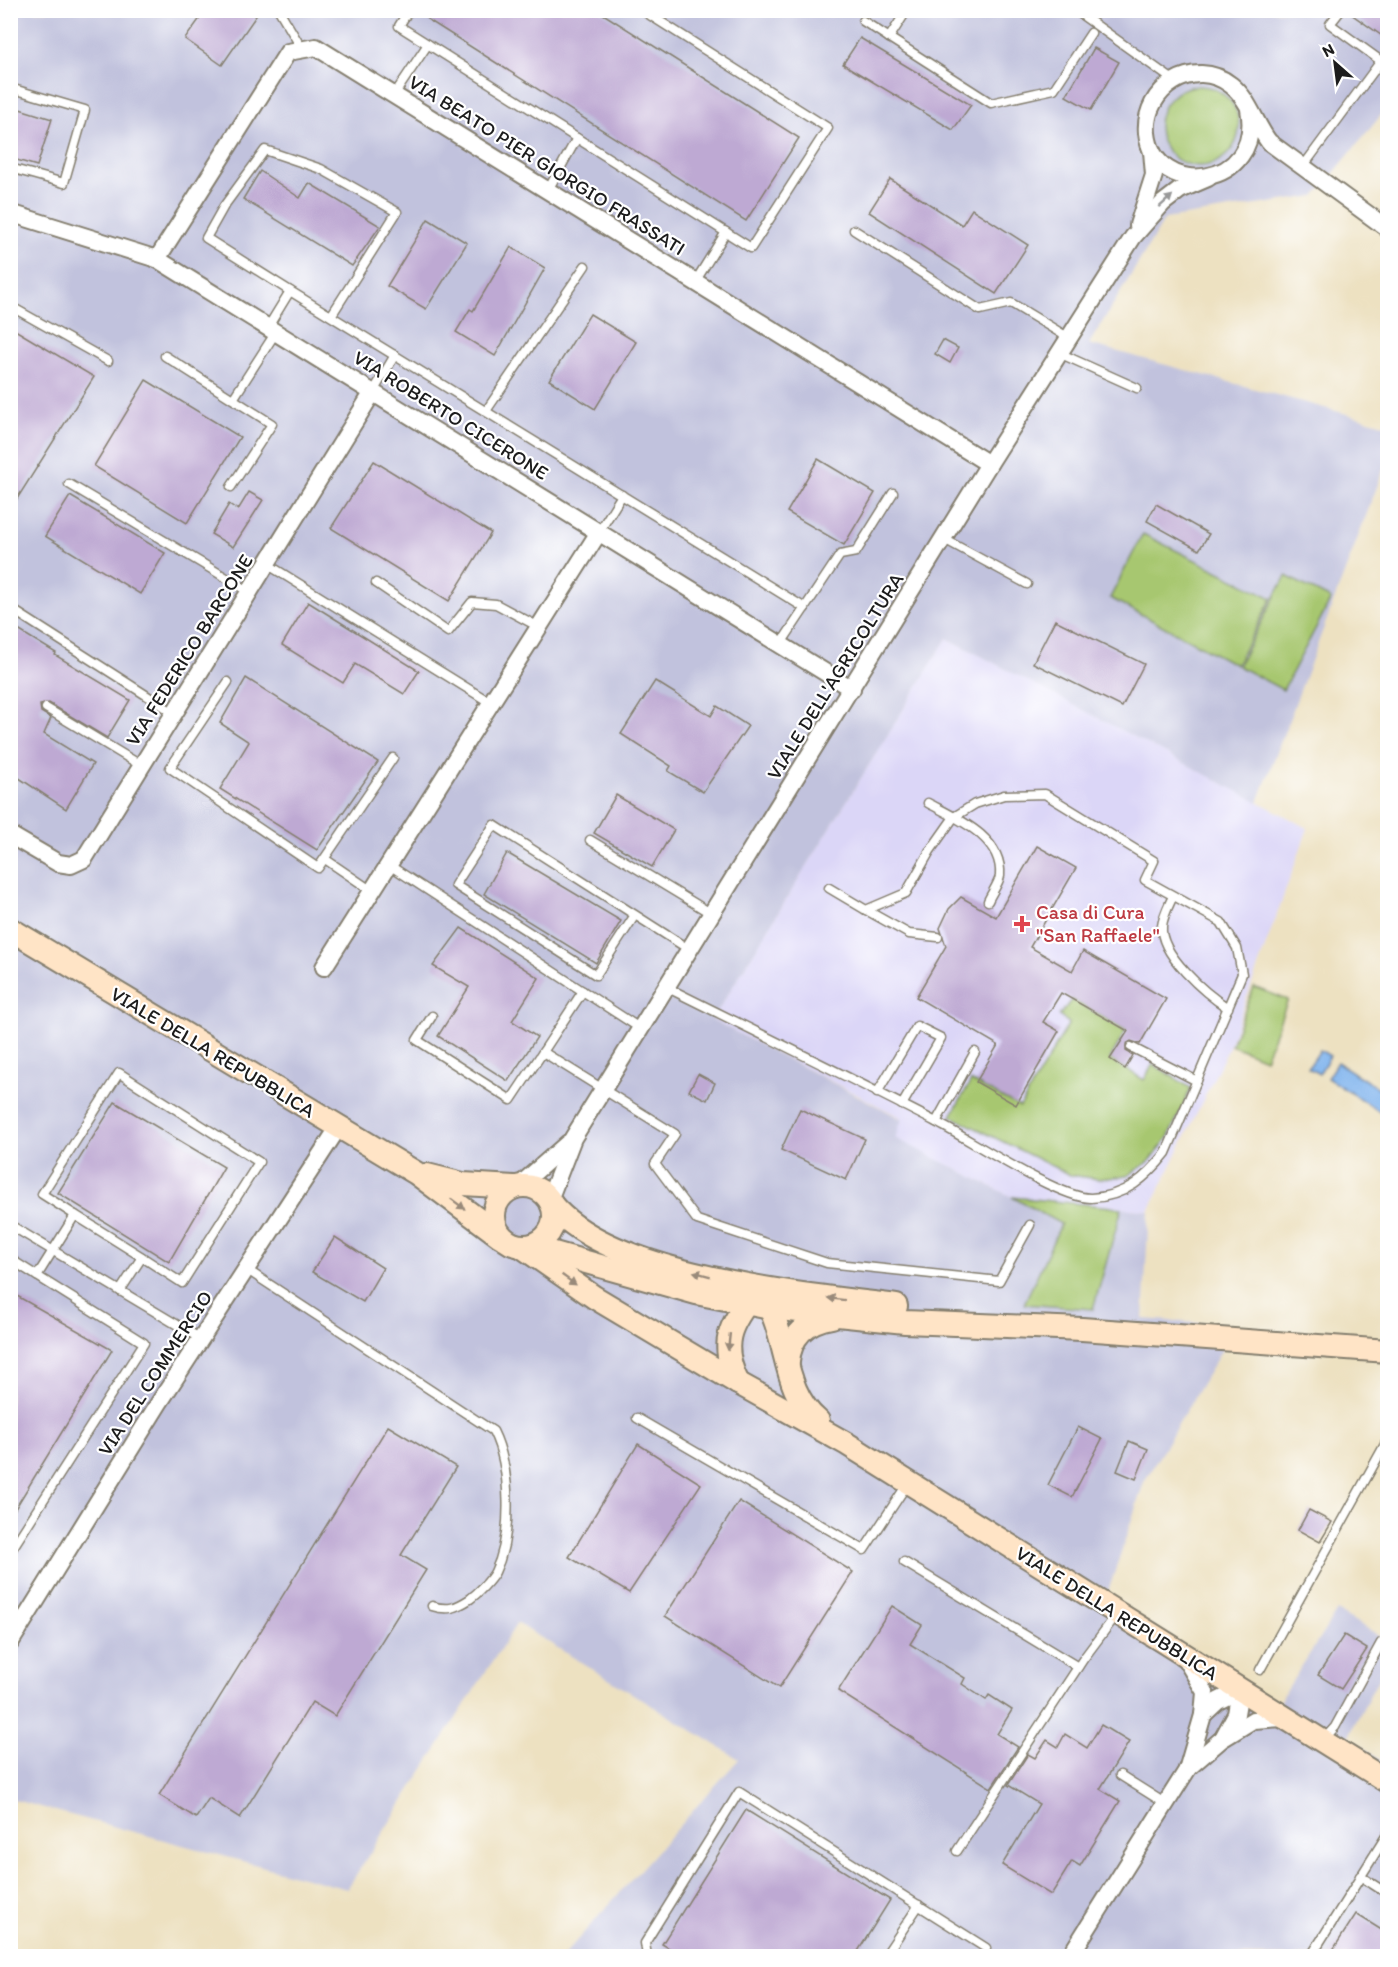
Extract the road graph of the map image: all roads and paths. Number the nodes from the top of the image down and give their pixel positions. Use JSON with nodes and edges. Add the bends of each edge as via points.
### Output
{"nodes":[{"id":1,"x":279,"y":10,"type":"edge"},
{"id":2,"x":409,"y":10,"type":"edge"},
{"id":3,"x":642,"y":10,"type":"edge"},
{"id":4,"x":907,"y":10,"type":"edge"},
{"id":5,"x":1075,"y":10,"type":"edge"},
{"id":6,"x":1341,"y":10,"type":"edge"},
{"id":7,"x":863,"y":21,"type":"dead end"},
{"id":8,"x":1091,"y":33,"type":"dead end"},
{"id":9,"x":890,"y":38,"type":"junction"},
{"id":10,"x":428,"y":44,"type":"junction"},
{"id":11,"x":302,"y":49,"type":"junction"},
{"id":12,"x":1384,"y":63,"type":"edge"},
{"id":13,"x":1173,"y":80,"type":"junction"},
{"id":14,"x":10,"y":88,"type":"edge"},
{"id":15,"x":394,"y":95,"type":"junction"},
{"id":16,"x":1249,"y":109,"type":"junction"},
{"id":17,"x":577,"y":138,"type":"junction"},
{"id":18,"x":1152,"y":151,"type":"junction"},
{"id":19,"x":1244,"y":153,"type":"junction"},
{"id":20,"x":1295,"y":163,"type":"junction"},
{"id":21,"x":10,"y":168,"type":"edge"},
{"id":22,"x":1208,"y":178,"type":"junction"},
{"id":23,"x":548,"y":190,"type":"junction"},
{"id":24,"x":10,"y":213,"type":"edge"},
{"id":25,"x":1388,"y":229,"type":"edge"},
{"id":26,"x":854,"y":230,"type":"dead end"},
{"id":27,"x":726,"y":232,"type":"junction"},
{"id":28,"x":1133,"y":237,"type":"junction"},
{"id":29,"x":157,"y":259,"type":"junction"},
{"id":30,"x":585,"y":266,"type":"dead end"},
{"id":31,"x":695,"y":282,"type":"junction"},
{"id":32,"x":291,"y":291,"type":"junction"},
{"id":33,"x":10,"y":306,"type":"edge"},
{"id":34,"x":331,"y":316,"type":"junction"},
{"id":35,"x":272,"y":329,"type":"junction"},
{"id":36,"x":1069,"y":338,"type":"junction"},
{"id":37,"x":1059,"y":353,"type":"junction"},
{"id":38,"x":395,"y":355,"type":"junction"},
{"id":39,"x":165,"y":356,"type":"dead end"},
{"id":40,"x":108,"y":361,"type":"dead end"},
{"id":41,"x":1137,"y":388,"type":"dead end"},
{"id":42,"x":373,"y":392,"type":"junction"},
{"id":43,"x":233,"y":399,"type":"junction"},
{"id":44,"x":486,"y":411,"type":"junction"},
{"id":45,"x":989,"y":464,"type":"junction"},
{"id":46,"x":69,"y":484,"type":"dead end"},
{"id":47,"x":231,"y":487,"type":"dead end"},
{"id":48,"x":893,"y":493,"type":"dead end"},
{"id":49,"x":622,"y":495,"type":"junction"},
{"id":50,"x":599,"y":532,"type":"junction"},
{"id":51,"x":944,"y":539,"type":"junction"},
{"id":52,"x":267,"y":564,"type":"junction"},
{"id":53,"x":376,"y":583,"type":"dead end"},
{"id":54,"x":1027,"y":584,"type":"dead end"},
{"id":55,"x":250,"y":592,"type":"junction"},
{"id":56,"x":10,"y":608,"type":"edge"},
{"id":57,"x":804,"y":609,"type":"junction"},
{"id":58,"x":539,"y":627,"type":"junction"},
{"id":59,"x":780,"y":645,"type":"junction"},
{"id":60,"x":228,"y":682,"type":"dead end"},
{"id":61,"x":852,"y":689,"type":"junction"},
{"id":62,"x":491,"y":704,"type":"junction"},
{"id":63,"x":46,"y":708,"type":"dead end"},
{"id":64,"x":174,"y":713,"type":"junction"},
{"id":65,"x":393,"y":758,"type":"dead end"},
{"id":66,"x":142,"y":766,"type":"junction"},
{"id":67,"x":928,"y":803,"type":"dead end"},
{"id":68,"x":954,"y":817,"type":"junction"},
{"id":69,"x":10,"y":835,"type":"edge"},
{"id":70,"x":590,"y":840,"type":"dead end"},
{"id":71,"x":325,"y":859,"type":"junction"},
{"id":72,"x":389,"y":865,"type":"junction"},
{"id":73,"x":829,"y":888,"type":"dead end"},
{"id":74,"x":372,"y":891,"type":"junction"},
{"id":75,"x":1173,"y":896,"type":"junction"},
{"id":76,"x":988,"y":901,"type":"dead end"},
{"id":77,"x":866,"y":910,"type":"junction"},
{"id":78,"x":634,"y":915,"type":"junction"},
{"id":79,"x":712,"y":915,"type":"junction"},
{"id":80,"x":10,"y":929,"type":"edge"},
{"id":81,"x":938,"y":937,"type":"dead end"},
{"id":82,"x":690,"y":950,"type":"junction"},
{"id":83,"x":324,"y":967,"type":"dead end"},
{"id":84,"x":666,"y":987,"type":"junction"},
{"id":85,"x":583,"y":991,"type":"junction"},
{"id":86,"x":1228,"y":1008,"type":"junction"},
{"id":87,"x":432,"y":1016,"type":"dead end"},
{"id":88,"x":641,"y":1029,"type":"junction"},
{"id":89,"x":1131,"y":1047,"type":"dead end"},
{"id":90,"x":543,"y":1052,"type":"junction"},
{"id":91,"x":975,"y":1052,"type":"dead end"},
{"id":92,"x":1197,"y":1081,"type":"junction"},
{"id":93,"x":602,"y":1091,"type":"junction"},
{"id":94,"x":877,"y":1093,"type":"junction"},
{"id":95,"x":902,"y":1105,"type":"junction"},
{"id":96,"x":936,"y":1122,"type":"junction"},
{"id":97,"x":338,"y":1128,"type":"junction"},
{"id":98,"x":573,"y":1138,"type":"junction"},
{"id":99,"x":416,"y":1173,"type":"junction"},
{"id":100,"x":517,"y":1187,"type":"junction"},
{"id":101,"x":550,"y":1203,"type":"junction"},
{"id":102,"x":75,"y":1215,"type":"junction"},
{"id":103,"x":1030,"y":1224,"type":"dead end"},
{"id":104,"x":10,"y":1226,"type":"edge"},
{"id":105,"x":500,"y":1236,"type":"junction"},
{"id":106,"x":525,"y":1246,"type":"junction"},
{"id":107,"x":53,"y":1251,"type":"junction"},
{"id":108,"x":142,"y":1257,"type":"junction"},
{"id":109,"x":10,"y":1259,"type":"edge"},
{"id":110,"x":246,"y":1269,"type":"junction"},
{"id":111,"x":38,"y":1276,"type":"junction"},
{"id":112,"x":120,"y":1291,"type":"junction"},
{"id":113,"x":758,"y":1300,"type":"junction"},
{"id":114,"x":838,"y":1316,"type":"junction"},
{"id":115,"x":1082,"y":1329,"type":"junction"},
{"id":116,"x":201,"y":1339,"type":"junction"},
{"id":117,"x":1388,"y":1351,"type":"edge"},
{"id":118,"x":788,"y":1369,"type":"junction"},
{"id":119,"x":738,"y":1383,"type":"junction"},
{"id":120,"x":637,"y":1418,"type":"dead end"},
{"id":121,"x":1388,"y":1438,"type":"edge"},
{"id":122,"x":848,"y":1444,"type":"junction"},
{"id":123,"x":909,"y":1482,"type":"junction"},
{"id":124,"x":10,"y":1552,"type":"edge"},
{"id":125,"x":904,"y":1562,"type":"dead end"},
{"id":126,"x":432,"y":1606,"type":"dead end"},
{"id":127,"x":1117,"y":1613,"type":"junction"},
{"id":128,"x":10,"y":1643,"type":"edge"},
{"id":129,"x":1381,"y":1643,"type":"dead end"},
{"id":130,"x":1183,"y":1654,"type":"junction"},
{"id":131,"x":1078,"y":1667,"type":"junction"},
{"id":132,"x":1260,"y":1670,"type":"dead end"},
{"id":133,"x":1240,"y":1690,"type":"junction"},
{"id":134,"x":1203,"y":1715,"type":"junction"},
{"id":135,"x":1283,"y":1718,"type":"junction"},
{"id":136,"x":1222,"y":1739,"type":"junction"},
{"id":137,"x":1322,"y":1742,"type":"junction"},
{"id":138,"x":1186,"y":1770,"type":"junction"},
{"id":139,"x":1120,"y":1775,"type":"dead end"},
{"id":140,"x":1388,"y":1782,"type":"edge"},
{"id":141,"x":1166,"y":1804,"type":"junction"},
{"id":142,"x":1388,"y":1833,"type":"edge"},
{"id":143,"x":957,"y":1851,"type":"dead end"},
{"id":144,"x":1360,"y":1876,"type":"junction"},
{"id":145,"x":1388,"y":1894,"type":"edge"},
{"id":146,"x":918,"y":1905,"type":"junction"},
{"id":147,"x":986,"y":1948,"type":"dead end"},
{"id":148,"x":1076,"y":1954,"type":"edge"},
{"id":149,"x":647,"y":1956,"type":"edge"},
{"id":150,"x":885,"y":1956,"type":"edge"},
{"id":151,"x":1311,"y":1956,"type":"edge"}],
"edges":[{"from":1,"to":11,"type":"lane"},
{"from":2,"to":10,"type":"lane","via":[[399,26]]},
{"from":3,"to":27,"type":"lane","via":[[828,128],[751,248]]},
{"from":4,"to":9,"type":"lane"},
{"from":5,"to":13,"type":"lane"},
{"from":6,"to":12,"type":"lane","via":[[1330,24]]},
{"from":7,"to":9,"type":"lane"},
{"from":8,"to":9,"type":"lane","via":[[1054,89],[991,103]]},
{"from":10,"to":15,"type":"lane"},
{"from":10,"to":17,"type":"lane"},
{"from":11,"to":15,"type":"street","name":"VIA BEATO PIER GIORGIO FRASSATI","via":[[316,47]]},
{"from":11,"to":29,"type":"street","via":[[288,52]]},
{"from":12,"to":20,"type":"lane"},
{"from":13,"to":16,"type":"street","via":[[1187,75],[1218,77],[1242,95]]},
{"from":13,"to":18,"type":"street","name":"VIALE DELL'AGRICOLTURA","via":[[1151,104],[1147,128]]},
{"from":14,"to":21,"type":"lane","via":[[86,110],[64,183]]},
{"from":15,"to":23,"type":"street","name":"VIA BEATO PIER GIORGIO FRASSATI"},
{"from":16,"to":19,"type":"street","via":[[1251,132]]},
{"from":16,"to":20,"type":"street","via":[[1269,142]]},
{"from":17,"to":23,"type":"lane"},
{"from":17,"to":27,"type":"lane"},
{"from":18,"to":22,"type":"street","via":[[1176,173]]},
{"from":18,"to":28,"type":"street","name":"VIALE DELL'AGRICOLTURA","via":[[1154,175]]},
{"from":19,"to":20,"type":"street","via":[[1266,150]]},
{"from":19,"to":22,"type":"street","name":"VIALE DELL'AGRICOLTURA","via":[[1222,173]]},
{"from":20,"to":25,"type":"street"},
{"from":28,"to":22,"type":"street","name":"VIALE DELL'AGRICOLTURA","one_way":true,"via":[[1171,196]]},
{"from":23,"to":31,"type":"street","name":"VIA BEATO PIER GIORGIO FRASSATI"},
{"from":24,"to":29,"type":"street","name":"VIA ROBERTO CICERONE"},
{"from":26,"to":36,"type":"lane","via":[[980,310],[1011,303]]},
{"from":27,"to":31,"type":"lane"},
{"from":28,"to":36,"type":"street","name":"VIALE DELL'AGRICOLTURA"},
{"from":29,"to":35,"type":"street","name":"VIA ROBERTO CICERONE"},
{"from":30,"to":44,"type":"lane"},
{"from":31,"to":45,"type":"street","name":"VIA BEATO PIER GIORGIO FRASSATI"},
{"from":32,"to":34,"type":"lane"},
{"from":32,"to":34,"type":"lane","via":[[206,238],[265,150],[321,169],[397,212]]},
{"from":32,"to":35,"type":"lane"},
{"from":33,"to":40,"type":"lane"},
{"from":34,"to":38,"type":"lane"},
{"from":35,"to":42,"type":"street","name":"VIA ROBERTO CICERONE"},
{"from":35,"to":43,"type":"lane"},
{"from":36,"to":37,"type":"street","name":"VIALE DELL'AGRICOLTURA"},
{"from":37,"to":41,"type":"lane"},
{"from":37,"to":45,"type":"street","name":"VIALE DELL'AGRICOLTURA"},
{"from":38,"to":42,"type":"lane"},
{"from":38,"to":44,"type":"lane"},
{"from":39,"to":43,"type":"lane"},
{"from":42,"to":50,"type":"street","name":"VIA ROBERTO CICERONE"},
{"from":42,"to":52,"type":"street","name":"VIA FEDERICO BARCONE"},
{"from":43,"to":47,"type":"lane","via":[[272,424]]},
{"from":44,"to":49,"type":"lane"},
{"from":45,"to":51,"type":"street","name":"VIALE DELL'AGRICOLTURA"},
{"from":46,"to":55,"type":"lane"},
{"from":48,"to":57,"type":"lane","via":[[856,552],[840,555]]},
{"from":49,"to":50,"type":"lane"},
{"from":49,"to":57,"type":"lane"},
{"from":50,"to":58,"type":"street"},
{"from":50,"to":59,"type":"street","name":"VIA ROBERTO CICERONE"},
{"from":51,"to":54,"type":"lane"},
{"from":51,"to":61,"type":"street","name":"VIALE DELL'AGRICOLTURA"},
{"from":52,"to":55,"type":"street","name":"VIA FEDERICO BARCONE"},
{"from":52,"to":62,"type":"lane"},
{"from":53,"to":58,"type":"lane","via":[[448,632],[472,602],[496,604]]},
{"from":55,"to":64,"type":"street","name":"VIA FEDERICO BARCONE"},
{"from":56,"to":64,"type":"lane"},
{"from":57,"to":59,"type":"lane"},
{"from":58,"to":62,"type":"street"},
{"from":59,"to":61,"type":"street","name":"VIA ROBERTO CICERONE"},
{"from":60,"to":71,"type":"lane","via":[[170,768],[318,868]]},
{"from":61,"to":79,"type":"street","name":"VIALE DELL'AGRICOLTURA"},
{"from":62,"to":72,"type":"street"},
{"from":63,"to":66,"type":"lane"},
{"from":64,"to":66,"type":"street","name":"VIA FEDERICO BARCONE"},
{"from":65,"to":71,"type":"lane"},
{"from":66,"to":69,"type":"street","name":"VIA FEDERICO BARCONE","via":[[84,859],[71,865],[58,863]]},
{"from":67,"to":68,"type":"lane"},
{"from":68,"to":75,"type":"lane","via":[[975,804],[1004,795],[1045,794],[1154,861],[1145,880]]},
{"from":68,"to":76,"type":"lane","via":[[986,838],[996,856],[1000,876]]},
{"from":68,"to":77,"type":"lane","via":[[906,893]]},
{"from":70,"to":79,"type":"lane"},
{"from":71,"to":74,"type":"lane"},
{"from":72,"to":74,"type":"street"},
{"from":72,"to":85,"type":"lane"},
{"from":73,"to":77,"type":"lane"},
{"from":74,"to":83,"type":"street"},
{"from":75,"to":86,"type":"lane","via":[[1162,927],[1165,944],[1176,962]]},
{"from":75,"to":86,"type":"lane","via":[[1221,922],[1237,948],[1242,974]]},
{"from":77,"to":81,"type":"lane","via":[[909,934]]},
{"from":78,"to":78,"type":"lane","via":[[494,825],[455,885],[596,975]]},
{"from":78,"to":82,"type":"lane"},
{"from":79,"to":82,"type":"street","name":"VIALE DELL'AGRICOLTURA"},
{"from":80,"to":97,"type":"main road","name":"VIALE DELLA REPUBBLICA"},
{"from":82,"to":84,"type":"street","name":"VIALE DELL'AGRICOLTURA"},
{"from":84,"to":88,"type":"street","name":"VIALE DELL'AGRICOLTURA"},
{"from":84,"to":94,"type":"lane"},
{"from":85,"to":88,"type":"lane"},
{"from":85,"to":90,"type":"lane"},
{"from":86,"to":92,"type":"lane"},
{"from":87,"to":90,"type":"lane","via":[[417,1040],[511,1100]]},
{"from":88,"to":93,"type":"street","name":"VIALE DELL'AGRICOLTURA"},
{"from":89,"to":92,"type":"lane"},
{"from":90,"to":93,"type":"lane"},
{"from":91,"to":96,"type":"lane"},
{"from":92,"to":96,"type":"lane","via":[[1166,1153],[1147,1177],[1118,1193],[1090,1198],[1063,1192]]},
{"from":93,"to":98,"type":"street","name":"VIALE DELL'AGRICOLTURA"},
{"from":93,"to":103,"type":"lane","via":[[675,1134],[655,1164],[697,1220],[827,1263],[999,1281]]},
{"from":94,"to":95,"type":"lane"},
{"from":94,"to":95,"type":"lane","via":[[917,1026],[940,1038]]},
{"from":95,"to":96,"type":"lane"},
{"from":97,"to":99,"type":"main road","name":"VIALE DELLA REPUBBLICA"},
{"from":97,"to":110,"type":"street","name":"VIA DEL COMMERCIO"},
{"from":98,"to":100,"type":"street","name":"VIALE DELL'AGRICOLTURA"},
{"from":98,"to":101,"type":"street","name":"VIALE DELL'AGRICOLTURA"},
{"from":99,"to":100,"type":"main road","name":"VIALE DELLA REPUBBLICA","via":[[463,1184]]},
{"from":99,"to":105,"type":"main road","name":"VIALE DELLA REPUBBLICA","one_way":true},
{"from":100,"to":101,"type":"main road","via":[[533,1187]]},
{"from":100,"to":105,"type":"main road","via":[[505,1192],[494,1208],[495,1227]]},
{"from":101,"to":106,"type":"main road","via":[[554,1214],[550,1231],[545,1238]]},
{"from":113,"to":101,"type":"main road","one_way":true,"via":[[598,1241],[579,1231]]},
{"from":102,"to":107,"type":"lane"},
{"from":102,"to":108,"type":"lane"},
{"from":102,"to":108,"type":"lane","via":[[42,1194],[119,1073],[259,1162],[182,1283]]},
{"from":104,"to":107,"type":"lane"},
{"from":105,"to":106,"type":"main road"},
{"from":106,"to":113,"type":"main road","via":[[696,1293]]},
{"from":106,"to":119,"type":"main road","name":"VIALE DELLA REPUBBLICA","one_way":true,"via":[[594,1297]]},
{"from":107,"to":111,"type":"lane"},
{"from":107,"to":112,"type":"lane"},
{"from":108,"to":112,"type":"lane"},
{"from":109,"to":111,"type":"lane"},
{"from":110,"to":116,"type":"street","name":"VIA DEL COMMERCIO"},
{"from":110,"to":126,"type":"lane","via":[[493,1431],[502,1449],[507,1482],[504,1542],[495,1573],[459,1606],[447,1611]]},
{"from":111,"to":124,"type":"lane","via":[[144,1343]]},
{"from":112,"to":116,"type":"lane"},
{"from":113,"to":114,"type":"main road"},
{"from":115,"to":113,"type":"main road","one_way":true},
{"from":113,"to":118,"type":"main road","name":"VIALE DELLA REPUBBLICA","via":[[784,1343]]},
{"from":113,"to":119,"type":"main road","one_way":true,"via":[[736,1316],[729,1333],[729,1365]]},
{"from":114,"to":115,"type":"main road"},
{"from":114,"to":118,"type":"main road","via":[[821,1318],[799,1333],[789,1354]]},
{"from":115,"to":117,"type":"main road"},
{"from":116,"to":128,"type":"street","name":"VIA DEL COMMERCIO"},
{"from":118,"to":122,"type":"main road","name":"VIALE DELLA REPUBBLICA","via":[[802,1404]]},
{"from":119,"to":122,"type":"main road","name":"VIALE DELLA REPUBBLICA"},
{"from":120,"to":123,"type":"lane","via":[[864,1550]]},
{"from":121,"to":132,"type":"lane"},
{"from":122,"to":123,"type":"main road","name":"VIALE DELLA REPUBBLICA"},
{"from":123,"to":127,"type":"main road","name":"VIALE DELLA REPUBBLICA"},
{"from":125,"to":131,"type":"lane"},
{"from":127,"to":130,"type":"main road","name":"VIALE DELLA REPUBBLICA"},
{"from":127,"to":131,"type":"lane"},
{"from":129,"to":137,"type":"lane","via":[[1335,1727]]},
{"from":130,"to":133,"type":"main road","name":"VIALE DELLA REPUBBLICA"},
{"from":130,"to":134,"type":"street","via":[[1205,1692]]},
{"from":131,"to":143,"type":"lane"},
{"from":133,"to":134,"type":"street","via":[[1218,1701]]},
{"from":133,"to":135,"type":"main road","name":"VIALE DELLA REPUBBLICA"},
{"from":133,"to":136,"type":"street","via":[[1236,1714]]},
{"from":134,"to":138,"type":"street"},
{"from":135,"to":136,"type":"street","via":[[1253,1720]]},
{"from":135,"to":137,"type":"main road","name":"VIALE DELLA REPUBBLICA"},
{"from":136,"to":138,"type":"street"},
{"from":137,"to":140,"type":"main road","name":"VIALE DELLA REPUBBLICA"},
{"from":138,"to":141,"type":"street"},
{"from":139,"to":141,"type":"lane"},
{"from":141,"to":148,"type":"street"},
{"from":142,"to":144,"type":"lane"},
{"from":144,"to":145,"type":"lane"},
{"from":144,"to":151,"type":"lane"},
{"from":146,"to":147,"type":"lane"},
{"from":146,"to":149,"type":"lane","via":[[739,1792],[645,1943]]},
{"from":146,"to":150,"type":"lane"}]}
